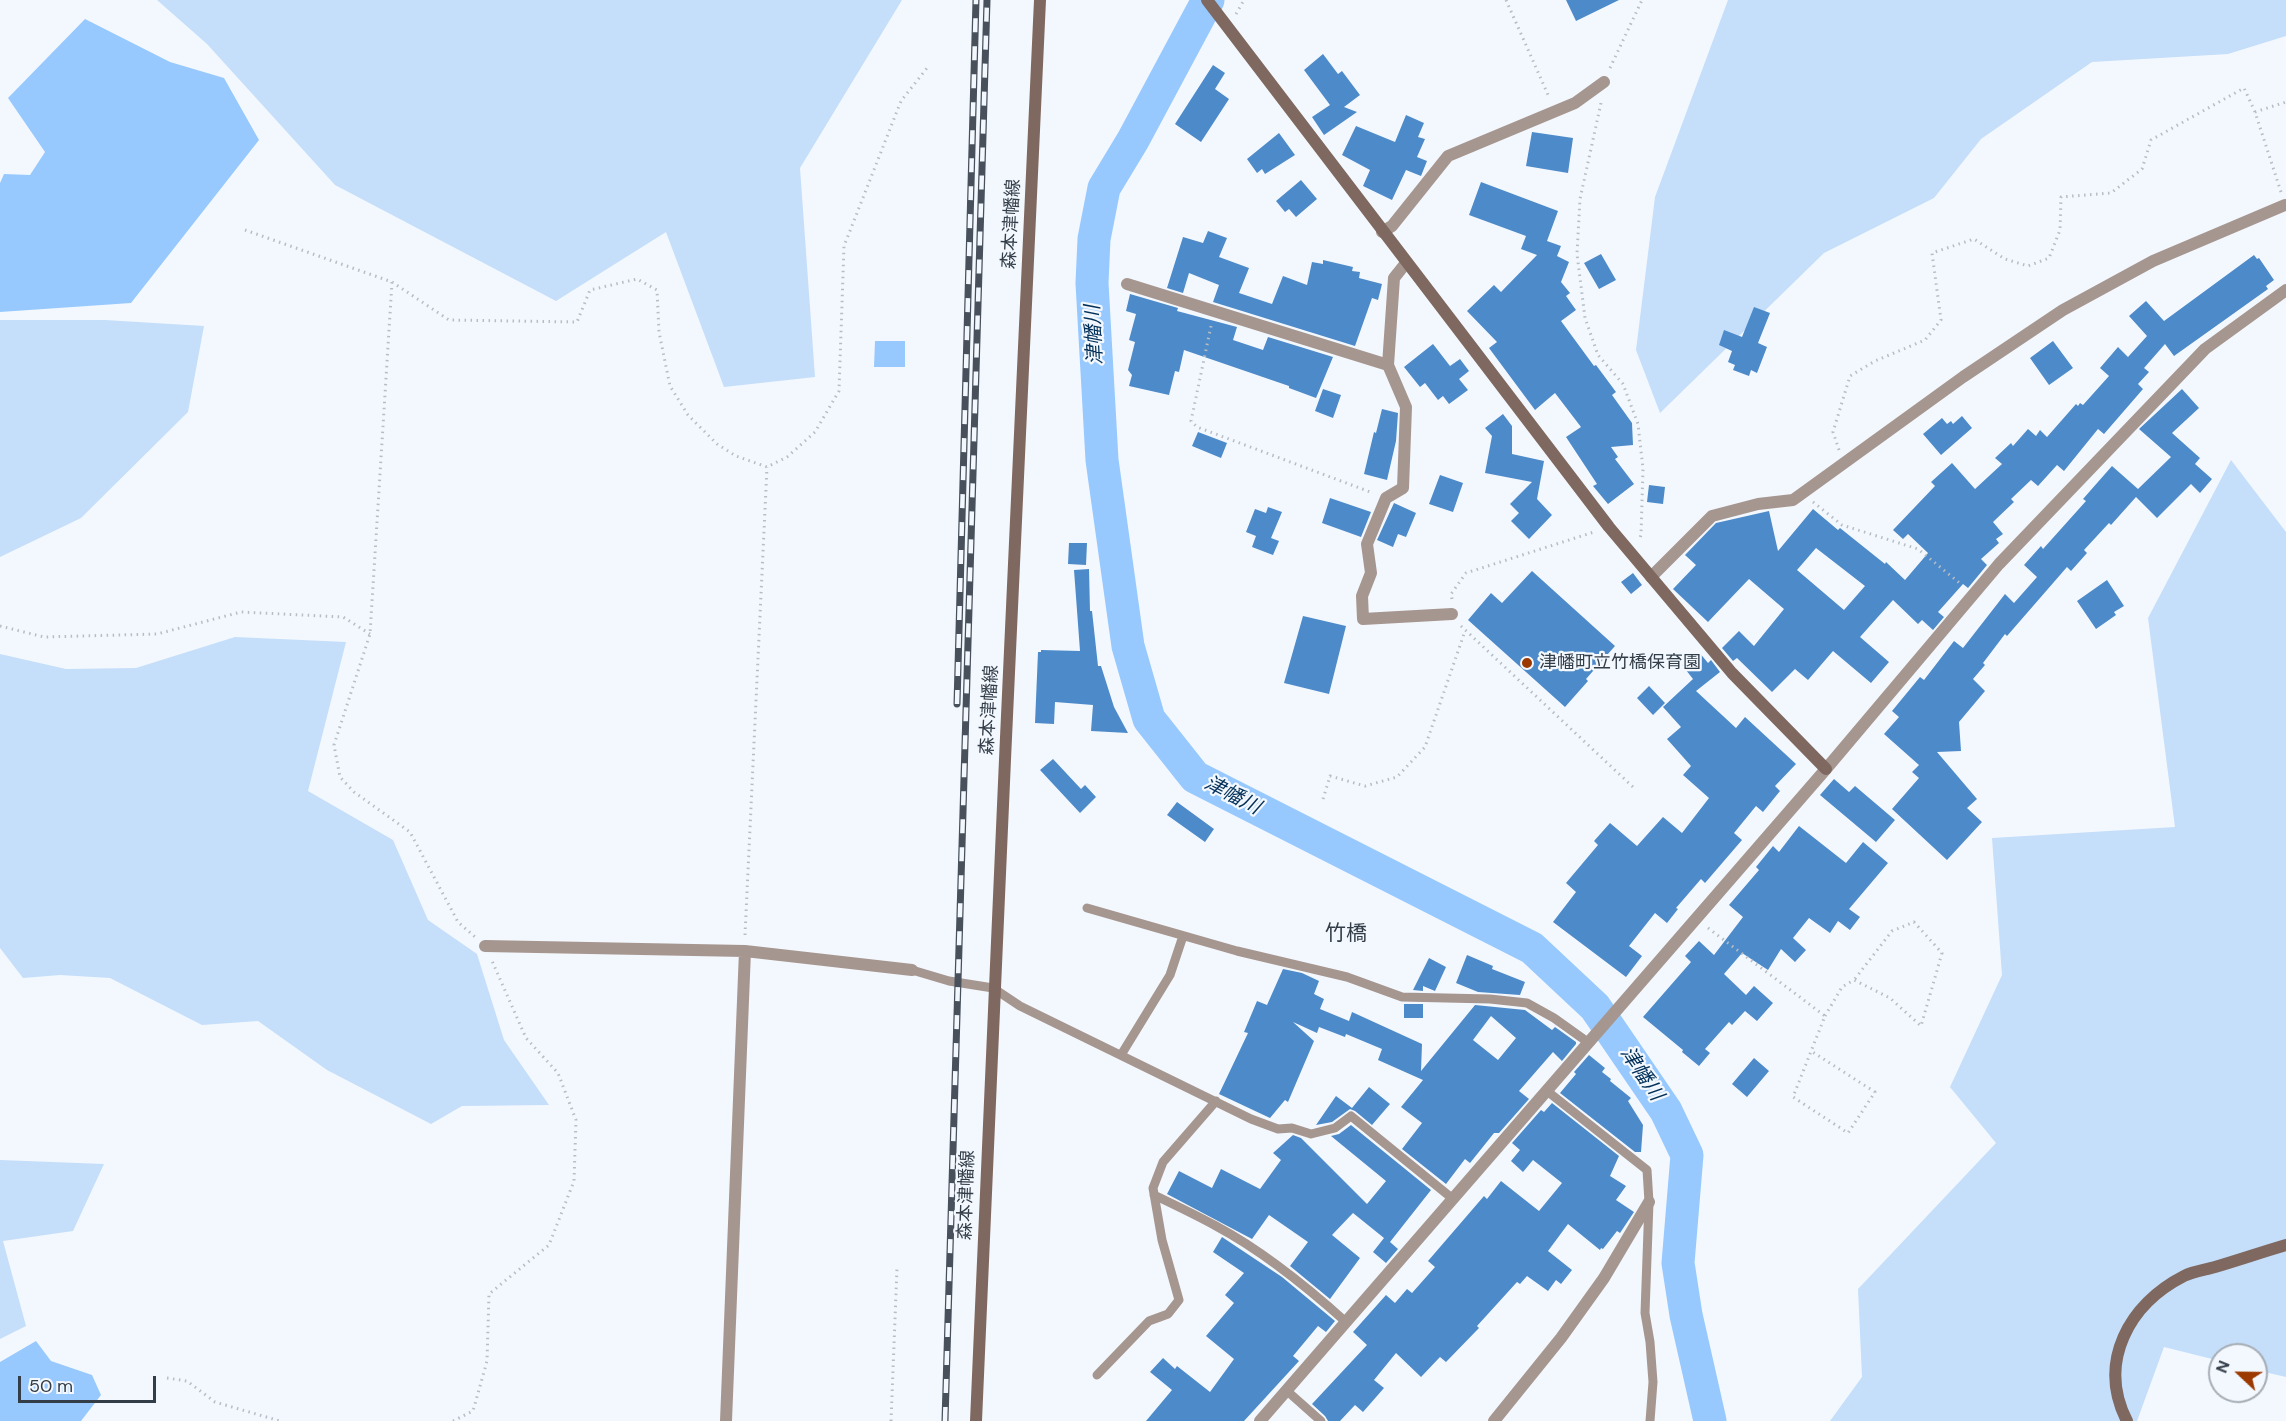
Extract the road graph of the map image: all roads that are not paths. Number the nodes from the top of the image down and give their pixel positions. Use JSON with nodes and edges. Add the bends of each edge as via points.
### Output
{"nodes":[{"id":1,"x":1040,"y":0,"type":"edge"},
{"id":2,"x":1207,"y":0,"type":"edge"},
{"id":3,"x":1604,"y":82,"type":"road end"},
{"id":4,"x":2285,"y":205,"type":"edge"},
{"id":5,"x":1382,"y":232,"type":"junction"},
{"id":6,"x":1406,"y":263,"type":"junction"},
{"id":7,"x":1127,"y":284,"type":"dead end"},
{"id":8,"x":2286,"y":290,"type":"edge"},
{"id":9,"x":1388,"y":365,"type":"junction"},
{"id":10,"x":1651,"y":577,"type":"junction"},
{"id":11,"x":1452,"y":614,"type":"road end"},
{"id":12,"x":1826,"y":769,"type":"junction"},
{"id":13,"x":1087,"y":908,"type":"dead end"},
{"id":14,"x":1183,"y":936,"type":"junction"},
{"id":15,"x":485,"y":946,"type":"road end"},
{"id":16,"x":745,"y":951,"type":"junction"},
{"id":17,"x":912,"y":970,"type":"joint"},
{"id":18,"x":993,"y":988,"type":"junction"},
{"id":19,"x":1589,"y":1043,"type":"junction"},
{"id":20,"x":1121,"y":1055,"type":"junction"},
{"id":21,"x":1547,"y":1091,"type":"junction"},
{"id":22,"x":1216,"y":1101,"type":"junction"},
{"id":23,"x":1154,"y":1195,"type":"junction"},
{"id":24,"x":1453,"y":1199,"type":"junction"},
{"id":25,"x":1649,"y":1202,"type":"junction"},
{"id":26,"x":2286,"y":1245,"type":"edge"},
{"id":27,"x":1346,"y":1322,"type":"junction"},
{"id":28,"x":1097,"y":1375,"type":"dead end"},
{"id":29,"x":1286,"y":1390,"type":"junction"},
{"id":30,"x":726,"y":1421,"type":"edge"},
{"id":31,"x":976,"y":1421,"type":"edge"},
{"id":32,"x":1260,"y":1421,"type":"edge"},
{"id":33,"x":1321,"y":1421,"type":"edge"},
{"id":34,"x":1494,"y":1421,"type":"edge"},
{"id":35,"x":1650,"y":1421,"type":"edge"},
{"id":36,"x":2127,"y":1421,"type":"edge"}],
"edges":[{"from":1,"to":18,"type":"main road","name":"森本津幡線"},
{"from":2,"to":5,"type":"main road"},
{"from":3,"to":5,"type":"street","via":[[1575,103],[1448,156],[1392,226]]},
{"from":4,"to":10,"type":"street","via":[[2153,261],[2063,310],[1793,500],[1712,516]]},
{"from":5,"to":6,"type":"main road"},
{"from":6,"to":9,"type":"street","via":[[1394,278]]},
{"from":6,"to":10,"type":"main road"},
{"from":7,"to":9,"type":"street"},
{"from":8,"to":12,"type":"street","via":[[2205,349],[2000,564]]},
{"from":9,"to":11,"type":"street","via":[[1406,406],[1403,488],[1386,498],[1367,544],[1371,573],[1362,596],[1363,619]]},
{"from":10,"to":12,"type":"main road","via":[[1732,673]]},
{"from":12,"to":19,"type":"street"},
{"from":13,"to":14,"type":"lane"},
{"from":14,"to":19,"type":"lane","via":[[1347,977],[1402,997],[1527,1003]]},
{"from":14,"to":20,"type":"lane","via":[[1170,975]]},
{"from":15,"to":16,"type":"street"},
{"from":16,"to":17,"type":"street"},
{"from":16,"to":30,"type":"street"},
{"from":17,"to":18,"type":"lane"},
{"from":18,"to":20,"type":"lane","via":[[1020,1006]]},
{"from":18,"to":31,"type":"main road","name":"森本津幡線"},
{"from":19,"to":21,"type":"street"},
{"from":20,"to":22,"type":"lane"},
{"from":21,"to":24,"type":"street"},
{"from":21,"to":25,"type":"lane","via":[[1647,1170]]},
{"from":22,"to":23,"type":"lane","via":[[1163,1162]]},
{"from":22,"to":24,"type":"lane","via":[[1278,1129],[1292,1128],[1311,1134],[1335,1128],[1352,1116]]},
{"from":23,"to":27,"type":"lane","via":[[1227,1232],[1286,1271]]},
{"from":23,"to":28,"type":"lane","via":[[1179,1300],[1168,1314],[1149,1321]]},
{"from":24,"to":27,"type":"street"},
{"from":25,"to":34,"type":"street","via":[[1604,1278]]},
{"from":25,"to":35,"type":"lane","via":[[1645,1313],[1653,1382]]},
{"from":26,"to":36,"type":"main road","via":[[2186,1275],[2155,1294],[2133,1318],[2120,1346],[2114,1379]]},
{"from":27,"to":29,"type":"street"},
{"from":29,"to":32,"type":"street"},
{"from":29,"to":33,"type":"lane"}]}
